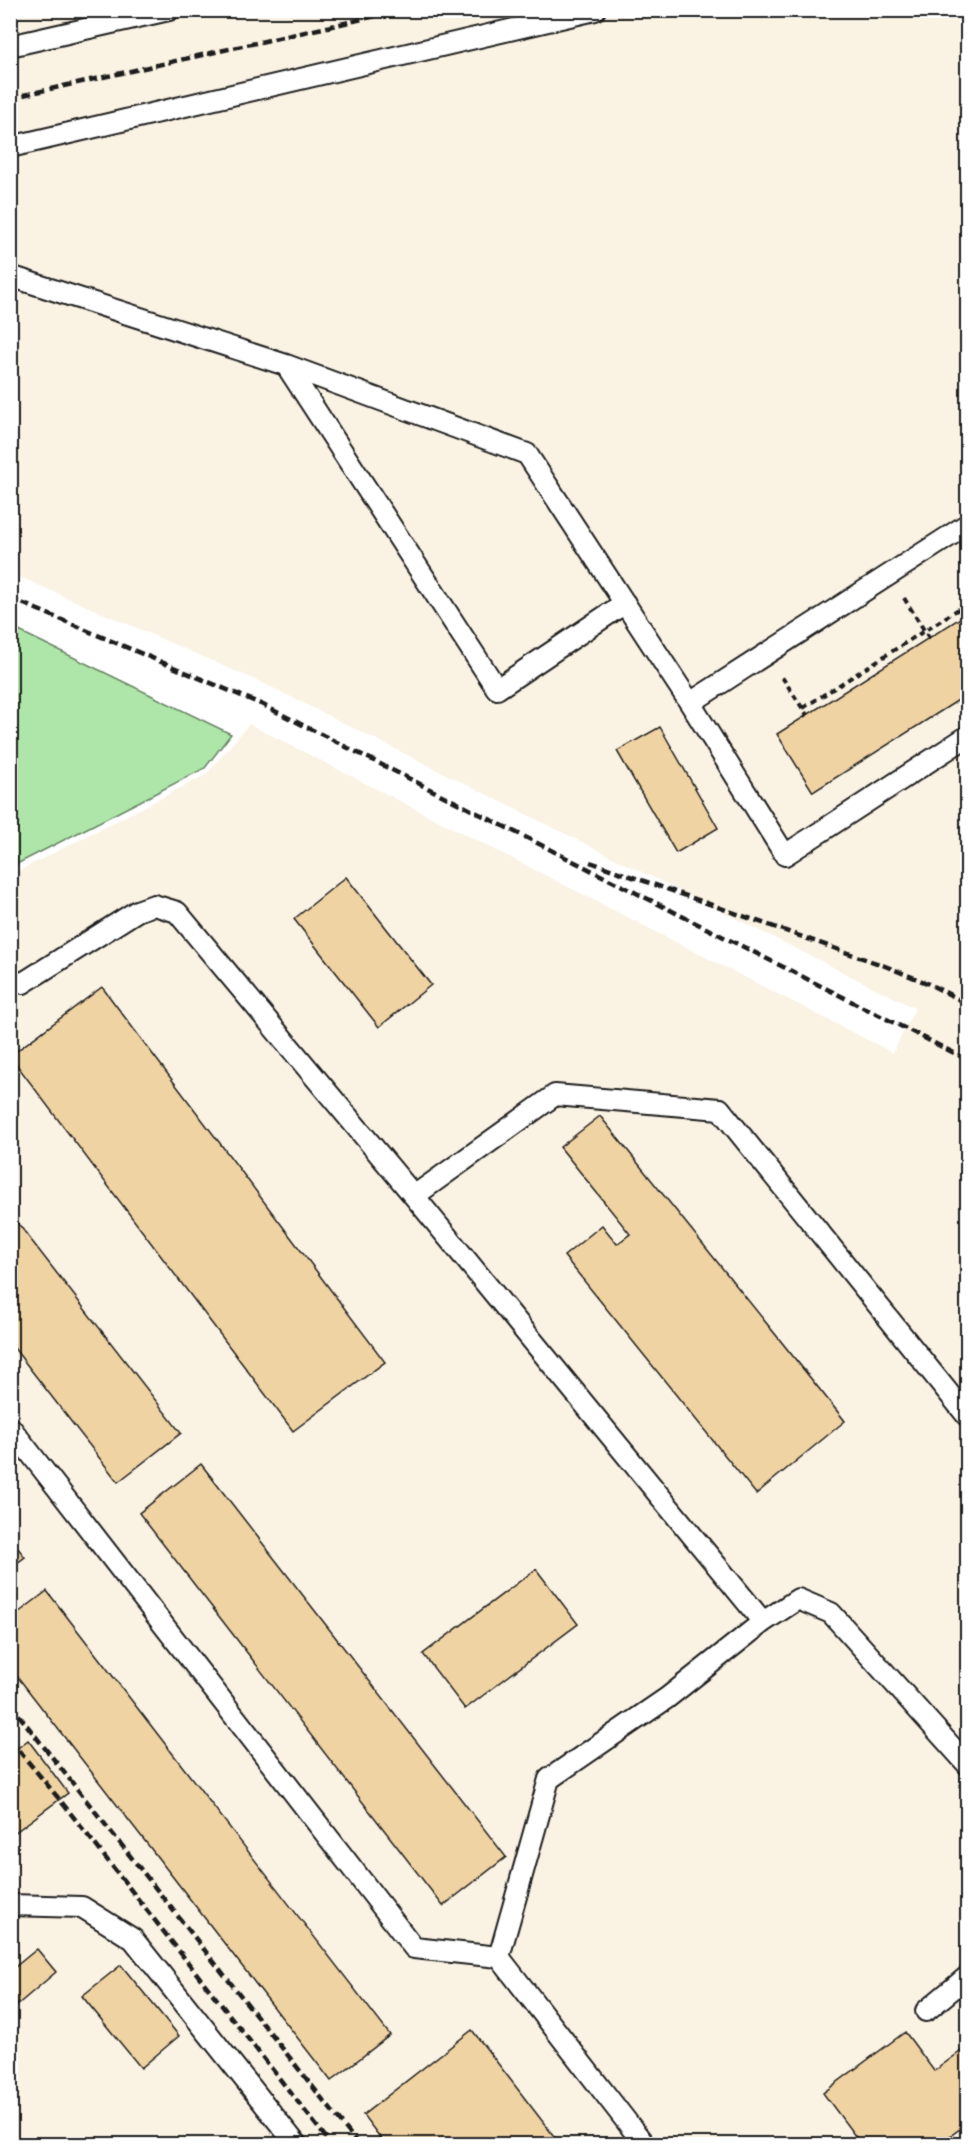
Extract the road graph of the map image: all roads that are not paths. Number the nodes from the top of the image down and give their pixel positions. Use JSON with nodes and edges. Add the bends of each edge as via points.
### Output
{"nodes":[{"id":1,"x":169,"y":10,"type":"edge"},
{"id":2,"x":595,"y":10,"type":"edge"},
{"id":3,"x":10,"y":46,"type":"edge"},
{"id":4,"x":10,"y":147,"type":"edge"},
{"id":5,"x":10,"y":276,"type":"edge"},
{"id":6,"x":286,"y":365,"type":"junction"},
{"id":7,"x":968,"y":524,"type":"edge"},
{"id":8,"x":625,"y":603,"type":"junction"},
{"id":9,"x":690,"y":703,"type":"junction"},
{"id":10,"x":968,"y":736,"type":"edge"},
{"id":11,"x":10,"y":981,"type":"edge"},
{"id":12,"x":414,"y":1196,"type":"junction"},
{"id":13,"x":968,"y":1417,"type":"edge"},
{"id":14,"x":10,"y":1427,"type":"edge"},
{"id":15,"x":763,"y":1622,"type":"junction"},
{"id":16,"x":968,"y":1765,"type":"edge"},
{"id":17,"x":10,"y":1905,"type":"edge"},
{"id":18,"x":499,"y":1957,"type":"junction"},
{"id":19,"x":968,"y":1976,"type":"edge"},
{"id":20,"x":926,"y":2011,"type":"dead end"},
{"id":21,"x":296,"y":2145,"type":"edge"},
{"id":22,"x":644,"y":2145,"type":"edge"}],
"edges":[{"from":1,"to":3,"type":"lane"},
{"from":2,"to":4,"type":"lane"},
{"from":5,"to":6,"type":"lane"},
{"from":6,"to":8,"type":"lane","via":[[527,454]]},
{"from":6,"to":8,"type":"lane","via":[[497,689]]},
{"from":7,"to":9,"type":"lane"},
{"from":8,"to":9,"type":"lane"},
{"from":9,"to":10,"type":"lane","via":[[785,855]]},
{"from":11,"to":12,"type":"lane","via":[[23,983],[136,911],[154,905],[177,912]]},
{"from":12,"to":13,"type":"lane","via":[[555,1095],[720,1108]]},
{"from":12,"to":15,"type":"lane"},
{"from":14,"to":18,"type":"lane","via":[[414,1948]]},
{"from":15,"to":16,"type":"lane","via":[[798,1599],[831,1613]]},
{"from":15,"to":18,"type":"lane","via":[[667,1698],[549,1779]]},
{"from":17,"to":21,"type":"lane","via":[[82,1907],[133,1939]]},
{"from":18,"to":22,"type":"lane"},
{"from":19,"to":20,"type":"lane"}]}
